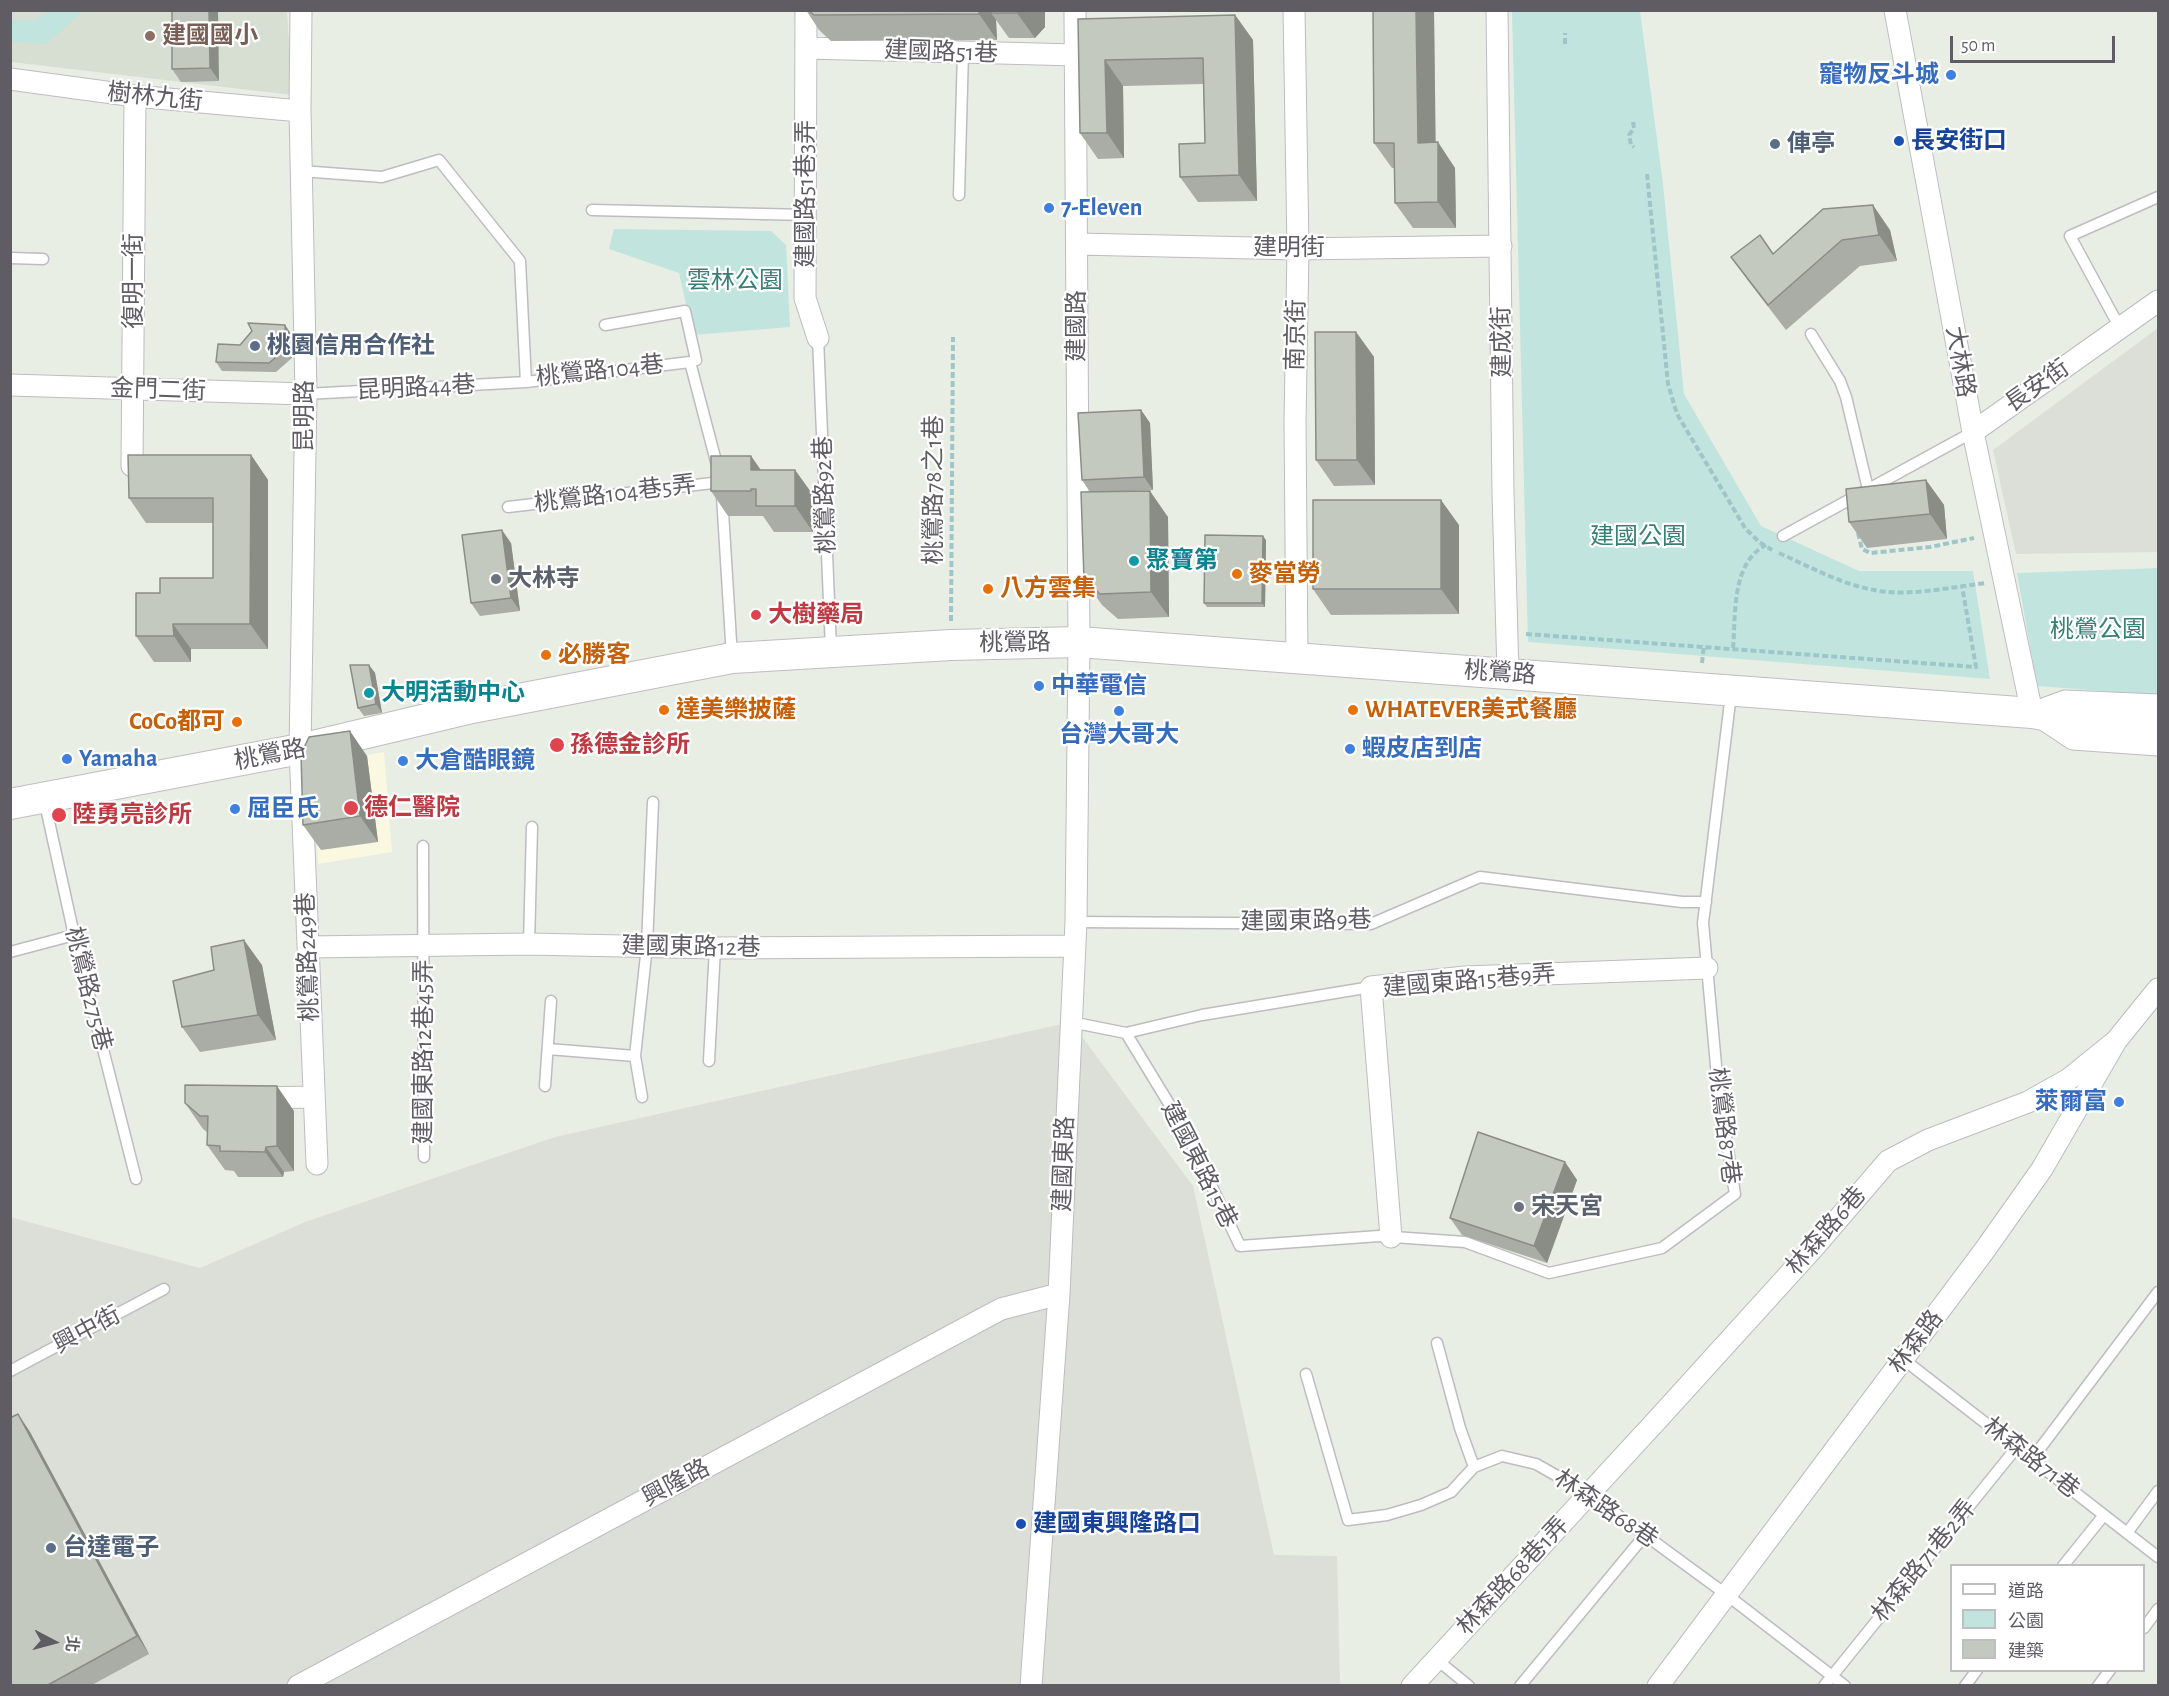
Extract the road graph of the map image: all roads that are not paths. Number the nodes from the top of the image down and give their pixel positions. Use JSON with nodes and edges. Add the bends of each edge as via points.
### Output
{"nodes":[{"id":1,"x":301,"y":10,"type":"edge"},
{"id":2,"x":806,"y":10,"type":"edge"},
{"id":3,"x":1076,"y":10,"type":"edge"},
{"id":4,"x":1294,"y":10,"type":"edge"},
{"id":5,"x":1497,"y":10,"type":"edge"},
{"id":6,"x":1894,"y":10,"type":"edge"},
{"id":7,"x":807,"y":48,"type":"junction"},
{"id":8,"x":963,"y":52,"type":"junction"},
{"id":9,"x":1076,"y":55,"type":"junction"},
{"id":10,"x":10,"y":79,"type":"edge"},
{"id":11,"x":135,"y":96,"type":"junction"},
{"id":12,"x":300,"y":111,"type":"junction"},
{"id":13,"x":301,"y":171,"type":"junction"},
{"id":14,"x":959,"y":195,"type":"dead end"},
{"id":15,"x":2158,"y":197,"type":"edge"},
{"id":16,"x":592,"y":210,"type":"dead end"},
{"id":17,"x":806,"y":214,"type":"junction"},
{"id":18,"x":1077,"y":244,"type":"junction"},
{"id":19,"x":1501,"y":246,"type":"junction"},
{"id":20,"x":1298,"y":249,"type":"junction"},
{"id":21,"x":10,"y":258,"type":"edge"},
{"id":22,"x":43,"y":259,"type":"dead end"},
{"id":23,"x":2158,"y":301,"type":"edge"},
{"id":24,"x":605,"y":325,"type":"dead end"},
{"id":25,"x":2120,"y":328,"type":"junction"},
{"id":26,"x":1811,"y":334,"type":"dead end"},
{"id":27,"x":818,"y":338,"type":"joint"},
{"id":28,"x":690,"y":362,"type":"junction"},
{"id":29,"x":526,"y":382,"type":"junction"},
{"id":30,"x":10,"y":385,"type":"edge"},
{"id":31,"x":134,"y":389,"type":"junction"},
{"id":32,"x":306,"y":394,"type":"junction"},
{"id":33,"x":1973,"y":432,"type":"junction"},
{"id":34,"x":132,"y":466,"type":"edge"},
{"id":35,"x":721,"y":482,"type":"junction"},
{"id":36,"x":1868,"y":489,"type":"junction"},
{"id":37,"x":508,"y":507,"type":"dead end"},
{"id":38,"x":1783,"y":536,"type":"road end"},
{"id":39,"x":1078,"y":642,"type":"junction"},
{"id":40,"x":831,"y":652,"type":"junction"},
{"id":41,"x":732,"y":658,"type":"junction"},
{"id":42,"x":1297,"y":658,"type":"junction"},
{"id":43,"x":1508,"y":674,"type":"junction"},
{"id":44,"x":1732,"y":690,"type":"junction"},
{"id":45,"x":2158,"y":705,"type":"edge"},
{"id":46,"x":2032,"y":713,"type":"junction"},
{"id":47,"x":2158,"y":728,"type":"edge"},
{"id":48,"x":2158,"y":745,"type":"edge"},
{"id":49,"x":300,"y":749,"type":"junction"},
{"id":50,"x":44,"y":798,"type":"junction"},
{"id":51,"x":652,"y":802,"type":"dead end"},
{"id":52,"x":10,"y":804,"type":"edge"},
{"id":53,"x":532,"y":827,"type":"dead end"},
{"id":54,"x":423,"y":846,"type":"dead end"},
{"id":55,"x":1706,"y":903,"type":"junction"},
{"id":56,"x":1076,"y":922,"type":"junction"},
{"id":57,"x":74,"y":935,"type":"junction"},
{"id":58,"x":529,"y":944,"type":"junction"},
{"id":59,"x":424,"y":946,"type":"junction"},
{"id":60,"x":647,"y":946,"type":"junction"},
{"id":61,"x":1074,"y":946,"type":"junction"},
{"id":62,"x":308,"y":947,"type":"junction"},
{"id":63,"x":715,"y":948,"type":"junction"},
{"id":64,"x":10,"y":952,"type":"edge"},
{"id":65,"x":1707,"y":968,"type":"junction"},
{"id":66,"x":1371,"y":987,"type":"junction"},
{"id":67,"x":2158,"y":989,"type":"edge"},
{"id":68,"x":551,"y":1001,"type":"dead end"},
{"id":69,"x":1071,"y":1022,"type":"junction"},
{"id":70,"x":1126,"y":1033,"type":"junction"},
{"id":71,"x":2116,"y":1041,"type":"junction"},
{"id":72,"x":548,"y":1049,"type":"junction"},
{"id":73,"x":635,"y":1056,"type":"junction"},
{"id":74,"x":709,"y":1061,"type":"dead end"},
{"id":75,"x":544,"y":1086,"type":"dead end"},
{"id":76,"x":314,"y":1097,"type":"junction"},
{"id":77,"x":642,"y":1097,"type":"dead end"},
{"id":78,"x":233,"y":1098,"type":"edge"},
{"id":79,"x":424,"y":1158,"type":"dead end"},
{"id":80,"x":316,"y":1164,"type":"dead end"},
{"id":81,"x":136,"y":1179,"type":"dead end"},
{"id":82,"x":1391,"y":1237,"type":"junction"},
{"id":83,"x":164,"y":1289,"type":"dead end"},
{"id":84,"x":2158,"y":1292,"type":"edge"},
{"id":85,"x":1059,"y":1294,"type":"junction"},
{"id":86,"x":1437,"y":1343,"type":"dead end"},
{"id":87,"x":1904,"y":1359,"type":"junction"},
{"id":88,"x":10,"y":1371,"type":"edge"},
{"id":89,"x":1306,"y":1374,"type":"dead end"},
{"id":90,"x":2017,"y":1447,"type":"junction"},
{"id":91,"x":2032,"y":1459,"type":"junction"},
{"id":92,"x":1474,"y":1467,"type":"junction"},
{"id":93,"x":2158,"y":1491,"type":"edge"},
{"id":94,"x":1589,"y":1494,"type":"junction"},
{"id":95,"x":2104,"y":1515,"type":"junction"},
{"id":96,"x":2127,"y":1533,"type":"junction"},
{"id":97,"x":1645,"y":1535,"type":"junction"},
{"id":98,"x":2158,"y":1557,"type":"edge"},
{"id":99,"x":2065,"y":1564,"type":"edge"},
{"id":100,"x":1727,"y":1595,"type":"junction"},
{"id":101,"x":2158,"y":1609,"type":"edge"},
{"id":102,"x":2145,"y":1627,"type":"edge"},
{"id":103,"x":1436,"y":1659,"type":"junction"},
{"id":104,"x":1976,"y":1672,"type":"edge"},
{"id":105,"x":2109,"y":1672,"type":"edge"},
{"id":106,"x":1832,"y":1675,"type":"junction"},
{"id":107,"x":298,"y":1686,"type":"edge"},
{"id":108,"x":1031,"y":1686,"type":"edge"},
{"id":109,"x":1412,"y":1686,"type":"edge"},
{"id":110,"x":1469,"y":1686,"type":"edge"},
{"id":111,"x":1520,"y":1686,"type":"edge"},
{"id":112,"x":1658,"y":1686,"type":"edge"},
{"id":113,"x":1824,"y":1686,"type":"edge"},
{"id":114,"x":1845,"y":1686,"type":"edge"},
{"id":115,"x":1965,"y":1686,"type":"edge"},
{"id":116,"x":2098,"y":1686,"type":"edge"}],
"edges":[{"from":1,"to":12,"type":"street","name":"昆明路"},
{"from":2,"to":7,"type":"street","name":"建國路51巷3弄"},
{"from":3,"to":9,"type":"street","name":"建國路"},
{"from":4,"to":20,"type":"street","name":"南京街"},
{"from":5,"to":19,"type":"street","name":"建成街"},
{"from":6,"to":33,"type":"street","name":"大林路"},
{"from":7,"to":8,"type":"street","name":"建國路51巷"},
{"from":7,"to":17,"type":"street","name":"建國路51巷3弄"},
{"from":8,"to":9,"type":"street","name":"建國路51巷"},
{"from":8,"to":14,"type":"lane"},
{"from":9,"to":18,"type":"street","name":"建國路"},
{"from":10,"to":11,"type":"street","name":"樹林九街"},
{"from":11,"to":12,"type":"street","name":"樹林九街"},
{"from":11,"to":31,"type":"street","name":"復明一街"},
{"from":12,"to":13,"type":"street","name":"昆明路"},
{"from":13,"to":29,"type":"lane","name":"桃鶯路104巷","via":[[382,177],[439,160],[520,261]]},
{"from":13,"to":32,"type":"street","name":"昆明路"},
{"from":15,"to":25,"type":"lane","via":[[2070,236]]},
{"from":16,"to":17,"type":"lane"},
{"from":17,"to":27,"type":"street","name":"建國路51巷3弄","via":[[805,298]]},
{"from":18,"to":20,"type":"street","name":"建明街"},
{"from":18,"to":39,"type":"street","name":"建國路"},
{"from":19,"to":20,"type":"street","name":"建明街"},
{"from":19,"to":43,"type":"street","name":"建成街"},
{"from":20,"to":42,"type":"street","name":"南京街"},
{"from":21,"to":22,"type":"lane"},
{"from":23,"to":25,"type":"street","name":"長安街"},
{"from":24,"to":28,"type":"lane","via":[[685,311],[696,360]]},
{"from":25,"to":33,"type":"street","name":"長安街"},
{"from":26,"to":36,"type":"lane","via":[[1846,397]]},
{"from":27,"to":40,"type":"lane","name":"桃鶯路92巷"},
{"from":28,"to":29,"type":"lane","name":"桃鶯路104巷"},
{"from":28,"to":35,"type":"lane","name":"桃鶯路104巷"},
{"from":29,"to":32,"type":"lane","name":"昆明路44巷"},
{"from":30,"to":31,"type":"street","name":"金門二街"},
{"from":31,"to":32,"type":"street","name":"金門二街"},
{"from":31,"to":34,"type":"street","name":"復明一街"},
{"from":32,"to":49,"type":"street","name":"昆明路"},
{"from":33,"to":36,"type":"lane","name":"長安街"},
{"from":33,"to":46,"type":"street","name":"大林路"},
{"from":35,"to":37,"type":"lane","name":"桃鶯路104巷5弄"},
{"from":35,"to":41,"type":"lane","name":"桃鶯路104巷"},
{"from":36,"to":38,"type":"lane","name":"長安街"},
{"from":39,"to":40,"type":"main road","name":"桃鶯路"},
{"from":39,"to":42,"type":"main road","name":"桃鶯路"},
{"from":39,"to":56,"type":"street","name":"建國東路"},
{"from":40,"to":41,"type":"main road","name":"桃鶯路"},
{"from":41,"to":49,"type":"main road","name":"桃鶯路","via":[[472,708]]},
{"from":42,"to":43,"type":"main road","name":"桃鶯路"},
{"from":43,"to":44,"type":"main road","name":"桃鶯路"},
{"from":44,"to":46,"type":"main road","name":"桃鶯路"},
{"from":44,"to":55,"type":"lane","name":"桃鶯路87巷"},
{"from":45,"to":46,"type":"street","name":"桃鶯路","via":[[2065,701]]},
{"from":46,"to":47,"type":"main road","name":"桃鶯路"},
{"from":46,"to":48,"type":"street","name":"桃鶯路","via":[[2073,739]]},
{"from":49,"to":50,"type":"main road","name":"桃鶯路"},
{"from":49,"to":62,"type":"street","name":"桃鶯路249巷"},
{"from":50,"to":52,"type":"main road","name":"桃鶯路"},
{"from":50,"to":57,"type":"lane","name":"桃鶯路275巷"},
{"from":51,"to":60,"type":"lane"},
{"from":53,"to":58,"type":"lane"},
{"from":54,"to":59,"type":"lane","name":"建國東路12巷45弄"},
{"from":55,"to":56,"type":"lane","name":"建國東路9巷","via":[[1480,877],[1371,924]]},
{"from":55,"to":65,"type":"lane","name":"桃鶯路87巷","via":[[1703,923]]},
{"from":56,"to":61,"type":"street","name":"建國東路"},
{"from":57,"to":64,"type":"lane"},
{"from":57,"to":81,"type":"lane","name":"桃鶯路275巷"},
{"from":58,"to":59,"type":"street","name":"建國東路12巷"},
{"from":58,"to":60,"type":"street","name":"建國東路12巷"},
{"from":59,"to":62,"type":"street","name":"建國東路12巷"},
{"from":59,"to":79,"type":"lane","name":"建國東路12巷45弄"},
{"from":60,"to":63,"type":"street","name":"建國東路12巷"},
{"from":60,"to":73,"type":"lane"},
{"from":61,"to":63,"type":"street","name":"建國東路12巷"},
{"from":61,"to":69,"type":"street","name":"建國東路"},
{"from":62,"to":76,"type":"street","name":"桃鶯路249巷"},
{"from":63,"to":74,"type":"lane"},
{"from":65,"to":66,"type":"street","name":"建國東路15巷9弄","via":[[1466,977]]},
{"from":65,"to":82,"type":"lane","name":"桃鶯路87巷","via":[[1718,1087],[1735,1194],[1662,1248],[1549,1273],[1465,1242]]},
{"from":66,"to":70,"type":"lane","via":[[1202,1015]]},
{"from":66,"to":82,"type":"street","name":"建國東路15巷9弄"},
{"from":67,"to":71,"type":"street","name":"林森路"},
{"from":68,"to":72,"type":"lane"},
{"from":69,"to":70,"type":"lane"},
{"from":69,"to":85,"type":"street","name":"建國東路"},
{"from":70,"to":82,"type":"lane","name":"建國東路15巷","via":[[1185,1130],[1240,1246]]},
{"from":71,"to":87,"type":"street","name":"林森路","via":[[2042,1169]]},
{"from":71,"to":94,"type":"street","name":"林森路6巷","via":[[2069,1079],[2028,1102],[1928,1140],[1888,1161]]},
{"from":72,"to":73,"type":"lane"},
{"from":72,"to":75,"type":"lane"},
{"from":73,"to":77,"type":"lane"},
{"from":76,"to":78,"type":"street"},
{"from":76,"to":80,"type":"street","name":"桃鶯路249巷"},
{"from":83,"to":88,"type":"lane","name":"興中街"},
{"from":84,"to":91,"type":"lane"},
{"from":85,"to":107,"type":"street","name":"興隆路","via":[[1001,1309]]},
{"from":85,"to":108,"type":"street","name":"建國東路"},
{"from":86,"to":92,"type":"lane"},
{"from":87,"to":90,"type":"lane","name":"林森路71巷"},
{"from":87,"to":100,"type":"street","name":"林森路"},
{"from":89,"to":92,"type":"lane","via":[[1348,1520],[1421,1505],[1451,1492]]},
{"from":90,"to":91,"type":"lane","name":"林森路71巷"},
{"from":90,"to":106,"type":"lane","name":"林森路71巷2弄"},
{"from":91,"to":95,"type":"lane","name":"林森路71巷"},
{"from":92,"to":94,"type":"lane","name":"林森路68巷","via":[[1502,1456],[1525,1461]]},
{"from":93,"to":96,"type":"lane"},
{"from":94,"to":97,"type":"lane","name":"林森路68巷"},
{"from":94,"to":103,"type":"street","name":"林森路68巷1弄"},
{"from":95,"to":96,"type":"lane","name":"林森路71巷"},
{"from":95,"to":99,"type":"lane"},
{"from":96,"to":98,"type":"lane","name":"林森路71巷"},
{"from":97,"to":100,"type":"lane","name":"林森路68巷"},
{"from":97,"to":111,"type":"lane"},
{"from":100,"to":106,"type":"lane","name":"林森路68巷"},
{"from":100,"to":112,"type":"street","name":"林森路"},
{"from":101,"to":102,"type":"lane"},
{"from":103,"to":109,"type":"street","name":"林森路68巷1弄"},
{"from":103,"to":110,"type":"lane"},
{"from":104,"to":115,"type":"lane"},
{"from":105,"to":116,"type":"lane"},
{"from":106,"to":113,"type":"lane","name":"林森路71巷2弄"},
{"from":106,"to":114,"type":"lane","name":"林森路68巷"}]}
